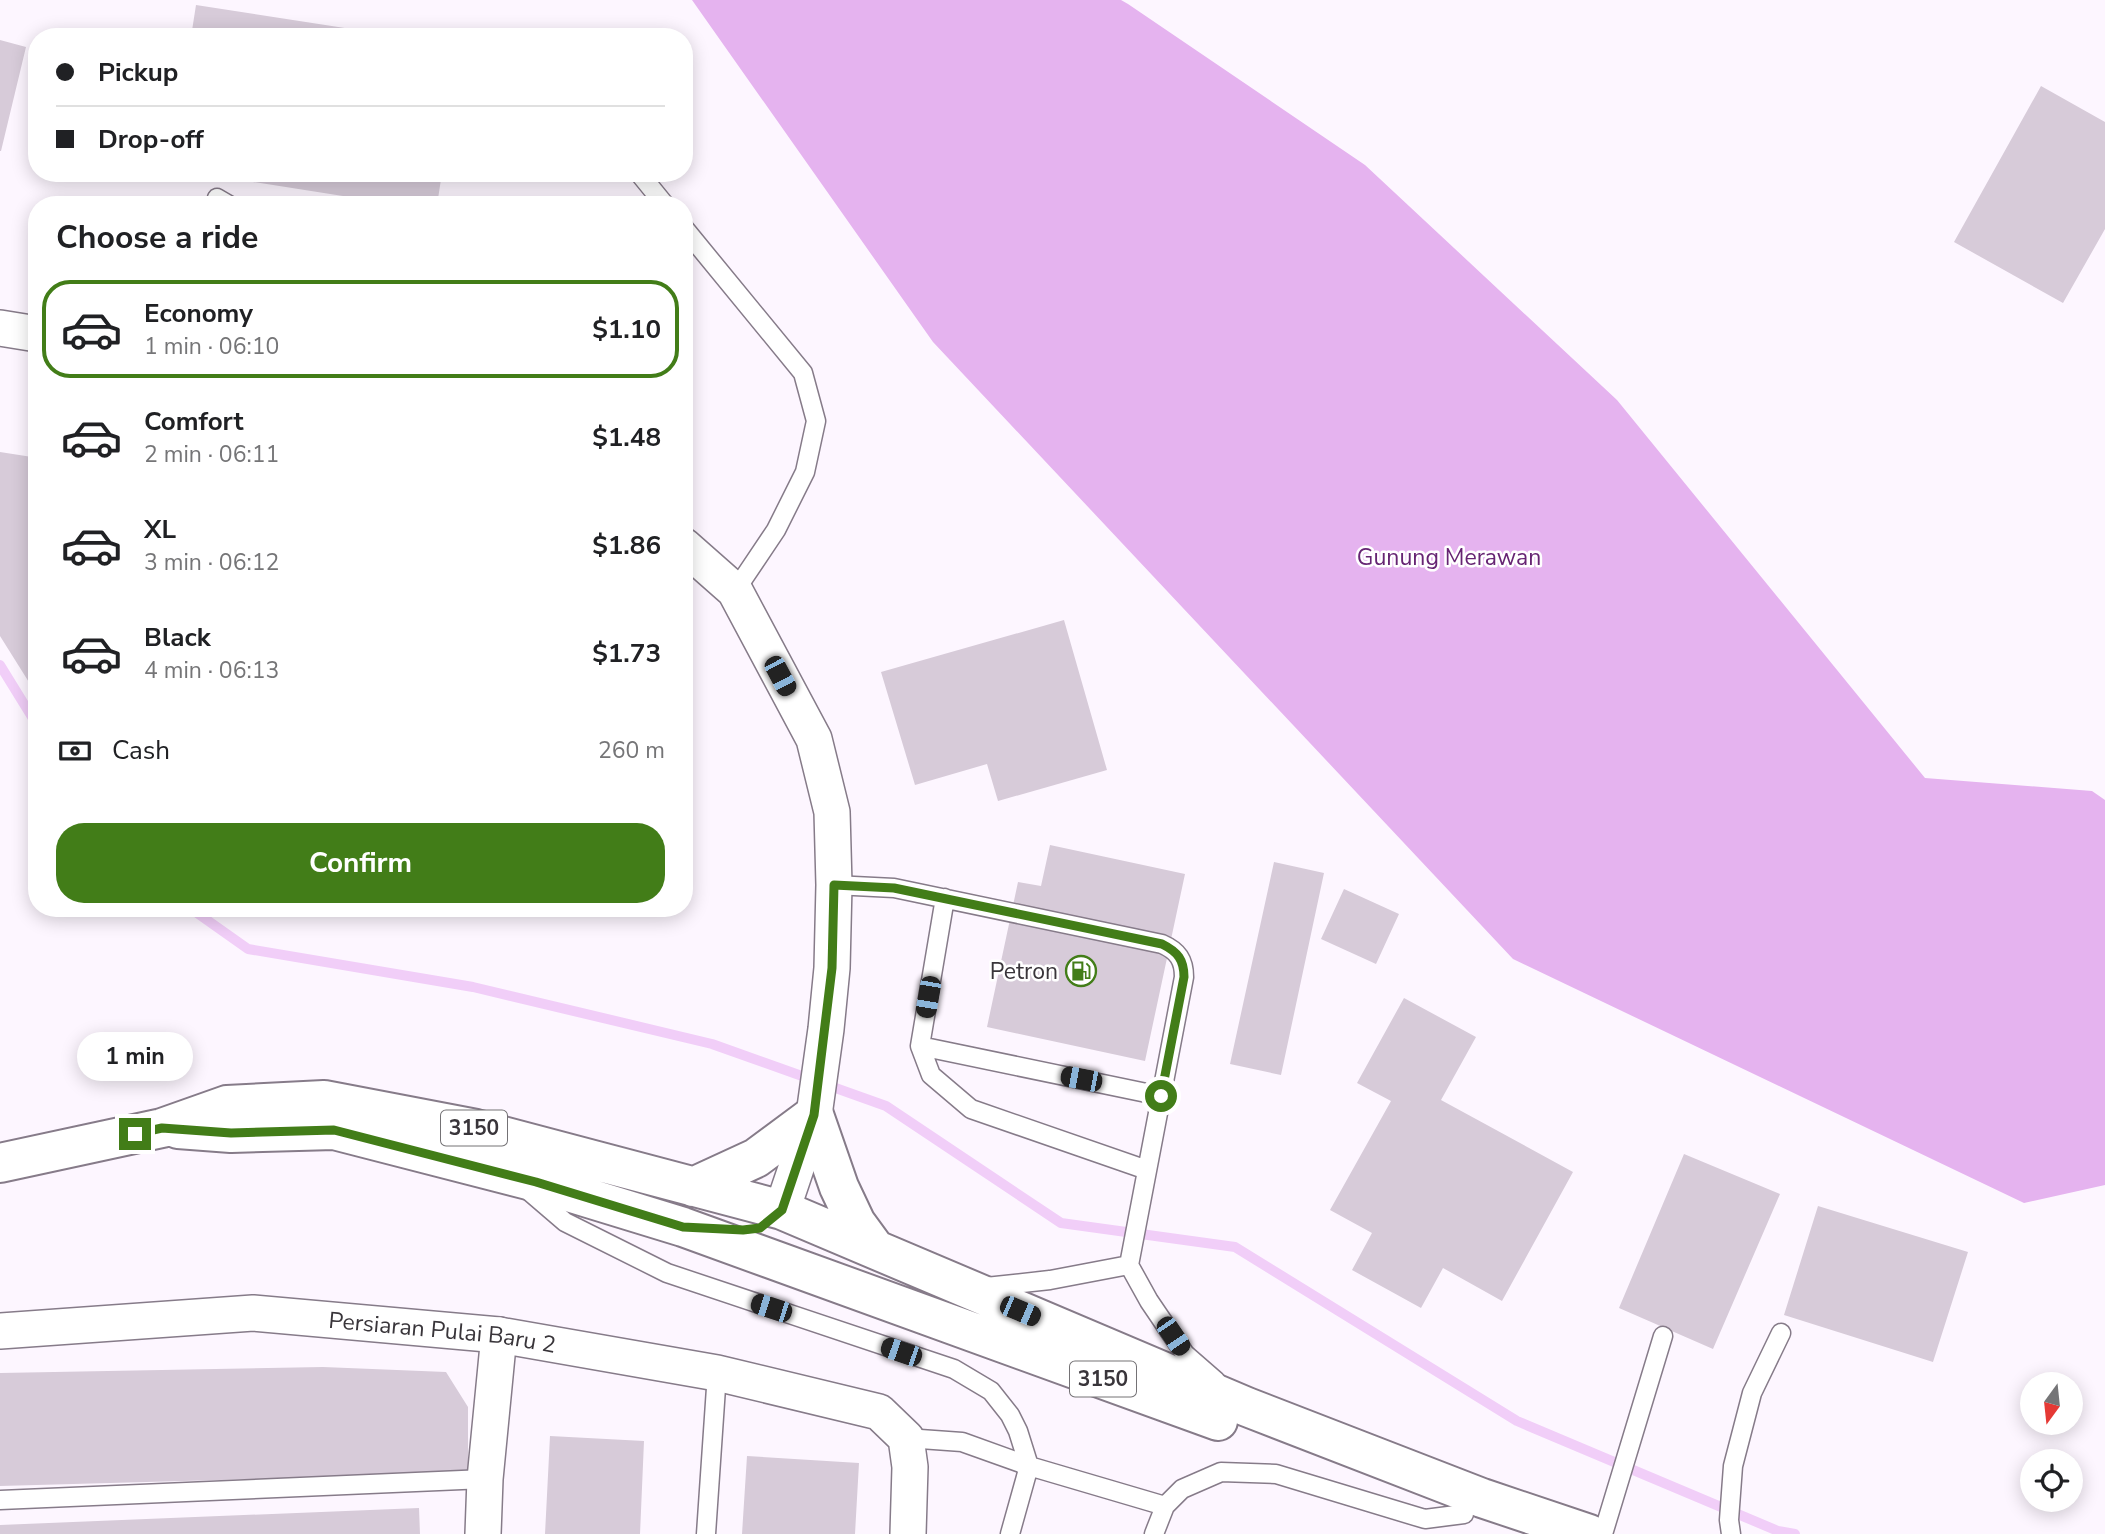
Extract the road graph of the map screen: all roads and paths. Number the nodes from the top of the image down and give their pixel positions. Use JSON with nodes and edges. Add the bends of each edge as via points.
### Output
{"nodes":[{"id":1,"x":646,"y":182,"type":"edge"},
{"id":2,"x":658,"y":196,"type":"edge"},
{"id":3,"x":693,"y":239,"type":"edge"},
{"id":4,"x":0,"y":327,"type":"edge"},
{"id":5,"x":28,"y":332,"type":"edge"},
{"id":6,"x":693,"y":554,"type":"edge"},
{"id":7,"x":735,"y":591,"type":"junction"},
{"id":8,"x":834,"y":885,"type":"junction"},
{"id":9,"x":945,"y":898,"type":"junction"},
{"id":10,"x":920,"y":1046,"type":"junction"},
{"id":11,"x":1161,"y":1096,"type":"junction"},
{"id":12,"x":815,"y":1108,"type":"junction"},
{"id":13,"x":162,"y":1128,"type":"junction"},
{"id":14,"x":0,"y":1163,"type":"edge"},
{"id":15,"x":511,"y":1176,"type":"junction"},
{"id":16,"x":1145,"y":1178,"type":"junction"},
{"id":17,"x":693,"y":1187,"type":"junction"},
{"id":18,"x":782,"y":1210,"type":"junction"},
{"id":19,"x":683,"y":1227,"type":"junction"},
{"id":20,"x":875,"y":1249,"type":"junction"},
{"id":21,"x":1130,"y":1257,"type":"junction"},
{"id":22,"x":969,"y":1289,"type":"junction"},
{"id":23,"x":888,"y":1301,"type":"junction"},
{"id":24,"x":0,"y":1331,"type":"edge"},
{"id":25,"x":1782,"y":1333,"type":"dead end"},
{"id":26,"x":499,"y":1335,"type":"junction"},
{"id":27,"x":1662,"y":1336,"type":"dead end"},
{"id":28,"x":717,"y":1373,"type":"junction"},
{"id":29,"x":1247,"y":1407,"type":"junction"},
{"id":30,"x":906,"y":1437,"type":"junction"},
{"id":31,"x":1028,"y":1466,"type":"junction"},
{"id":32,"x":485,"y":1479,"type":"junction"},
{"id":33,"x":0,"y":1500,"type":"edge"},
{"id":34,"x":1165,"y":1506,"type":"junction"},
{"id":35,"x":1464,"y":1514,"type":"junction"},
{"id":36,"x":1730,"y":1527,"type":"edge"},
{"id":37,"x":483,"y":1534,"type":"edge"},
{"id":38,"x":706,"y":1534,"type":"edge"},
{"id":39,"x":908,"y":1534,"type":"edge"},
{"id":40,"x":1010,"y":1534,"type":"edge"},
{"id":41,"x":1154,"y":1534,"type":"edge"},
{"id":42,"x":1523,"y":1534,"type":"edge"},
{"id":43,"x":1589,"y":1534,"type":"edge"},
{"id":44,"x":1603,"y":1534,"type":"edge"}],
"edges":[{"from":1,"to":2,"type":"lane"},
{"from":3,"to":7,"type":"lane","via":[[803,373],[816,421],[805,472],[776,530]]},
{"from":4,"to":5,"type":"street"},
{"from":6,"to":7,"type":"street"},
{"from":7,"to":8,"type":"street","via":[[814,739],[832,812]]},
{"from":8,"to":9,"type":"lane","via":[[894,888]]},
{"from":8,"to":12,"type":"street","via":[[832,968]]},
{"from":9,"to":10,"type":"lane"},
{"from":9,"to":11,"type":"lane","via":[[1162,944],[1180,956],[1184,977]]},
{"from":10,"to":11,"type":"lane"},
{"from":10,"to":16,"type":"lane","via":[[931,1074],[971,1109]]},
{"from":11,"to":16,"type":"lane"},
{"from":12,"to":17,"type":"main road","via":[[756,1158]]},
{"from":12,"to":18,"type":"street"},
{"from":12,"to":20,"type":"main road","via":[[839,1187]]},
{"from":13,"to":14,"type":"main road","number":"3150"},
{"from":13,"to":15,"type":"main road","number":"3150","via":[[231,1133],[334,1130]]},
{"from":13,"to":17,"type":"main road","number":"3150","via":[[227,1105],[324,1100],[476,1129]]},
{"from":15,"to":19,"type":"main road","number":"3150"},
{"from":15,"to":31,"type":"lane","via":[[565,1222],[667,1273],[954,1369],[991,1391],[1010,1415]]},
{"from":16,"to":21,"type":"lane"},
{"from":17,"to":18,"type":"main road","number":"3150"},
{"from":18,"to":19,"type":"main road","via":[[760,1228]]},
{"from":18,"to":20,"type":"main road","number":"3150"},
{"from":18,"to":23,"type":"main road","via":[[795,1240],[824,1265]]},
{"from":19,"to":23,"type":"main road","number":"3150"},
{"from":20,"to":22,"type":"main road","number":"3150"},
{"from":21,"to":22,"type":"lane","via":[[1050,1280]]},
{"from":21,"to":29,"type":"lane","via":[[1149,1301],[1185,1354]]},
{"from":22,"to":29,"type":"main road","number":"3150"},
{"from":23,"to":35,"type":"main road","number":"3150"},
{"from":24,"to":26,"type":"street","name":"Persiaran Pulai Baru 2","via":[[253,1313]]},
{"from":25,"to":36,"type":"lane","via":[[1752,1393],[1733,1465]]},
{"from":26,"to":28,"type":"street","name":"Persiaran Pulai Baru 2"},
{"from":26,"to":32,"type":"street"},
{"from":27,"to":44,"type":"lane"},
{"from":28,"to":30,"type":"street","name":"Persiaran Pulai Baru 2","via":[[879,1412]]},
{"from":28,"to":38,"type":"lane"},
{"from":29,"to":43,"type":"main road","number":"3150","via":[[1482,1498]]},
{"from":30,"to":31,"type":"lane","via":[[962,1442]]},
{"from":30,"to":39,"type":"street","via":[[911,1467]]},
{"from":31,"to":34,"type":"lane"},
{"from":31,"to":40,"type":"lane"},
{"from":32,"to":33,"type":"lane"},
{"from":32,"to":37,"type":"street"},
{"from":34,"to":35,"type":"lane","via":[[1182,1489],[1221,1472],[1276,1474],[1425,1519]]},
{"from":34,"to":41,"type":"lane"},
{"from":35,"to":42,"type":"main road","number":"3150"}]}
